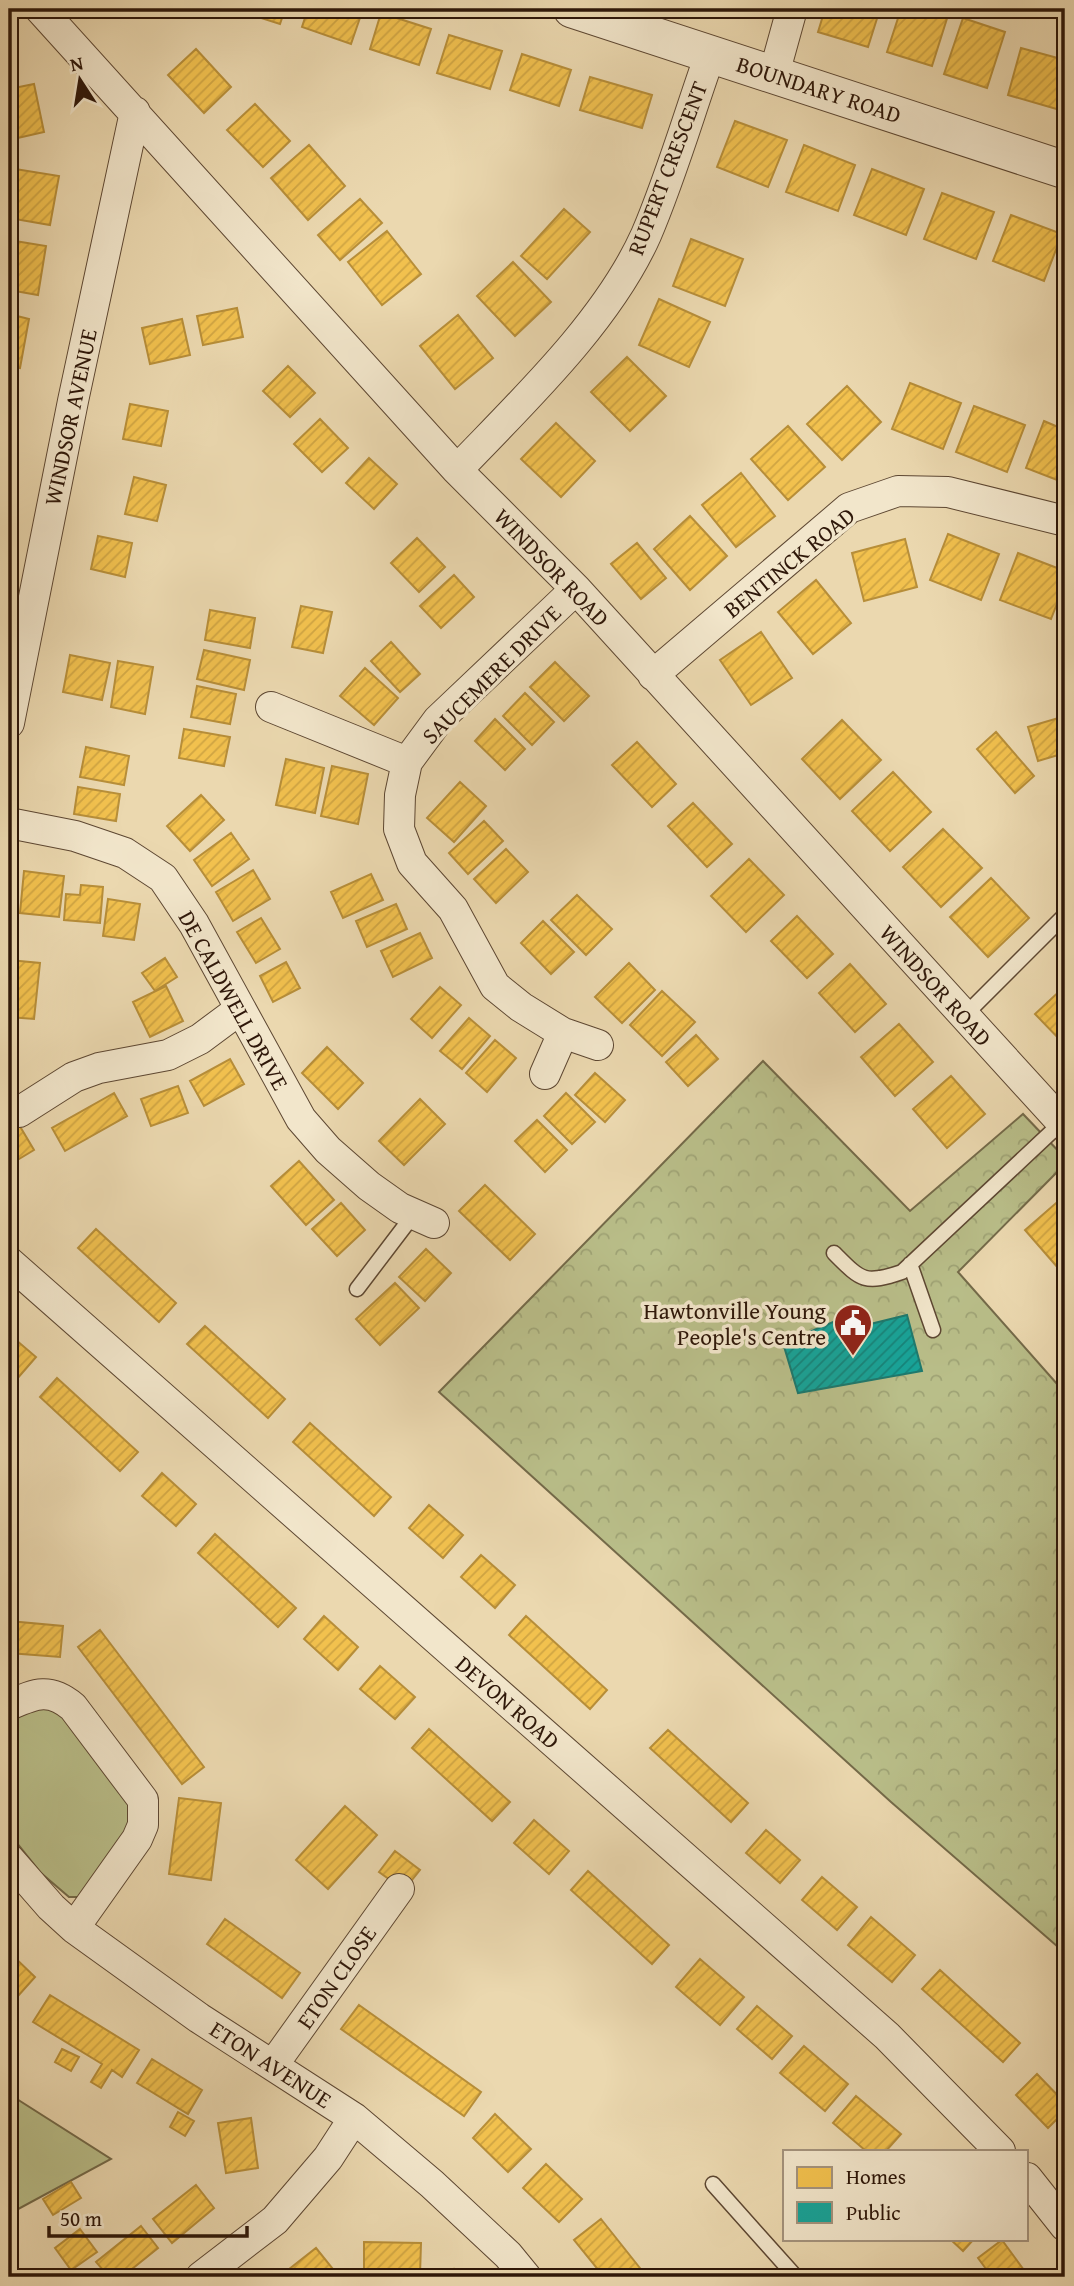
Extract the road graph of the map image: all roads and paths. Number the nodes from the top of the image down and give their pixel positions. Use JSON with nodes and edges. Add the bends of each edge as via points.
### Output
{"nodes":[{"id":1,"x":40,"y":9,"type":"edge"},
{"id":2,"x":572,"y":9,"type":"edge"},
{"id":3,"x":792,"y":9,"type":"edge"},
{"id":4,"x":710,"y":55,"type":"junction"},
{"id":5,"x":774,"y":74,"type":"junction"},
{"id":6,"x":135,"y":111,"type":"junction"},
{"id":7,"x":1065,"y":170,"type":"edge"},
{"id":8,"x":457,"y":470,"type":"junction"},
{"id":9,"x":1065,"y":521,"type":"edge"},
{"id":10,"x":576,"y":589,"type":"junction"},
{"id":11,"x":653,"y":675,"type":"junction"},
{"id":12,"x":271,"y":707,"type":"dead end"},
{"id":13,"x":9,"y":723,"type":"edge"},
{"id":14,"x":407,"y":762,"type":"junction"},
{"id":15,"x":9,"y":823,"type":"edge"},
{"id":16,"x":1065,"y":915,"type":"edge"},
{"id":17,"x":239,"y":1010,"type":"junction"},
{"id":18,"x":964,"y":1016,"type":"junction"},
{"id":19,"x":563,"y":1033,"type":"junction"},
{"id":20,"x":598,"y":1045,"type":"dead end"},
{"id":21,"x":545,"y":1074,"type":"dead end"},
{"id":22,"x":19,"y":1112,"type":"dead end"},
{"id":23,"x":1064,"y":1123,"type":"edge"},
{"id":24,"x":424,"y":1218,"type":"joint"},
{"id":25,"x":834,"y":1253,"type":"dead end"},
{"id":26,"x":9,"y":1262,"type":"edge"},
{"id":27,"x":910,"y":1264,"type":"junction"},
{"id":28,"x":357,"y":1289,"type":"dead end"},
{"id":29,"x":933,"y":1330,"type":"dead end"},
{"id":30,"x":9,"y":1705,"type":"edge"},
{"id":31,"x":9,"y":1859,"type":"edge"},
{"id":32,"x":399,"y":1889,"type":"dead end"},
{"id":33,"x":74,"y":1928,"type":"junction"},
{"id":34,"x":273,"y":2065,"type":"junction"},
{"id":35,"x":354,"y":2118,"type":"junction"},
{"id":36,"x":999,"y":2150,"type":"edge"},
{"id":37,"x":1028,"y":2179,"type":"edge"},
{"id":38,"x":713,"y":2185,"type":"dead end"},
{"id":39,"x":1065,"y":2226,"type":"edge"},
{"id":40,"x":201,"y":2277,"type":"edge"},
{"id":41,"x":526,"y":2277,"type":"edge"},
{"id":42,"x":796,"y":2277,"type":"edge"}],
"edges":[{"from":1,"to":6,"type":"street","name":"WINDSOR ROAD"},
{"from":2,"to":4,"type":"street","name":"BOUNDARY ROAD"},
{"from":3,"to":5,"type":"street"},
{"from":4,"to":5,"type":"street","name":"BOUNDARY ROAD"},
{"from":4,"to":8,"type":"street","name":"RUPERT CRESCENT","via":[[645,236],[613,292],[550,374]]},
{"from":5,"to":7,"type":"street","name":"BOUNDARY ROAD"},
{"from":6,"to":8,"type":"street","name":"WINDSOR ROAD"},
{"from":6,"to":13,"type":"street","name":"WINDSOR AVENUE"},
{"from":8,"to":10,"type":"street","name":"WINDSOR ROAD"},
{"from":9,"to":11,"type":"street","name":"BENTINCK ROAD","via":[[948,492],[898,491],[849,508]]},
{"from":10,"to":11,"type":"street","name":"WINDSOR ROAD"},
{"from":10,"to":14,"type":"street","name":"SAUCEMERE DRIVE","via":[[438,720]]},
{"from":11,"to":18,"type":"street","name":"WINDSOR ROAD"},
{"from":12,"to":14,"type":"street","name":"SAUCEMERE DRIVE"},
{"from":14,"to":19,"type":"street","name":"SAUCEMERE DRIVE","via":[[399,829],[411,863],[453,909],[495,986]]},
{"from":15,"to":17,"type":"street","name":"DE CALDWELL DRIVE","via":[[75,836],[125,853],[163,878],[194,924]]},
{"from":16,"to":18,"type":"lane"},
{"from":17,"to":22,"type":"street","via":[[200,1039],[168,1055],[74,1077]]},
{"from":17,"to":24,"type":"street","name":"DE CALDWELL DRIVE","via":[[301,1119],[328,1150],[400,1208]]},
{"from":18,"to":23,"type":"street","name":"WINDSOR ROAD"},
{"from":19,"to":20,"type":"street","name":"SAUCEMERE DRIVE"},
{"from":19,"to":21,"type":"street"},
{"from":23,"to":27,"type":"lane"},
{"from":24,"to":28,"type":"lane"},
{"from":25,"to":27,"type":"lane","via":[[857,1276],[877,1281]]},
{"from":26,"to":36,"type":"street","name":"DEVON ROAD","via":[[887,2036]]},
{"from":27,"to":29,"type":"lane"},
{"from":30,"to":33,"type":"street","via":[[32,1695],[61,1697],[143,1800],[143,1825],[136,1839]]},
{"from":31,"to":33,"type":"street","name":"ETON AVENUE"},
{"from":32,"to":34,"type":"street","name":"ETON CLOSE"},
{"from":33,"to":34,"type":"street","name":"ETON AVENUE"},
{"from":34,"to":35,"type":"street","name":"ETON AVENUE"},
{"from":35,"to":40,"type":"street","via":[[328,2158],[275,2220]]},
{"from":35,"to":41,"type":"street","name":"ETON AVENUE","via":[[432,2184]]},
{"from":37,"to":39,"type":"street"},
{"from":38,"to":42,"type":"lane"}]}
